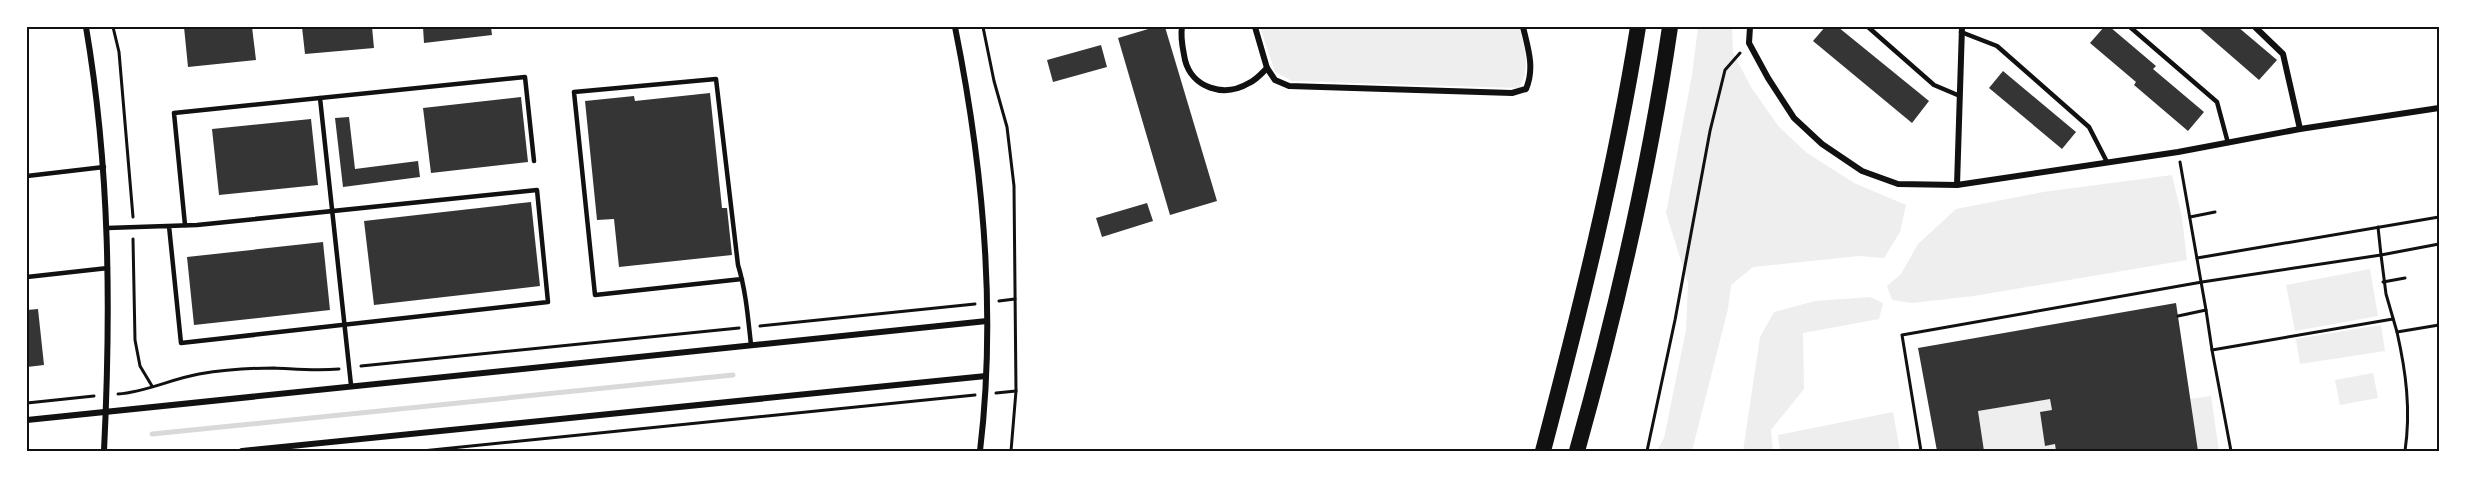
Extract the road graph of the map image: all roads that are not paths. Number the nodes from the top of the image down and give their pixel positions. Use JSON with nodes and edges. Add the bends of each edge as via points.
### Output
{"nodes":[{"id":1,"x":86,"y":27,"type":"edge"},
{"id":2,"x":955,"y":27,"type":"edge"},
{"id":3,"x":1182,"y":27,"type":"edge"},
{"id":4,"x":1255,"y":27,"type":"edge"},
{"id":5,"x":1522,"y":27,"type":"edge"},
{"id":6,"x":1638,"y":27,"type":"edge"},
{"id":7,"x":1670,"y":27,"type":"edge"},
{"id":8,"x":1750,"y":27,"type":"edge"},
{"id":9,"x":1868,"y":27,"type":"edge"},
{"id":10,"x":2130,"y":27,"type":"edge"},
{"id":11,"x":2255,"y":27,"type":"edge"},
{"id":12,"x":1961,"y":30,"type":"edge"},
{"id":13,"x":1267,"y":68,"type":"junction"},
{"id":14,"x":1960,"y":96,"type":"junction"},
{"id":15,"x":320,"y":98,"type":"junction"},
{"id":16,"x":2439,"y":108,"type":"edge"},
{"id":17,"x":2300,"y":129,"type":"junction"},
{"id":18,"x":2228,"y":143,"type":"junction"},
{"id":19,"x":534,"y":161,"type":"dead end"},
{"id":20,"x":2107,"y":162,"type":"junction"},
{"id":21,"x":104,"y":167,"type":"junction"},
{"id":22,"x":27,"y":176,"type":"edge"},
{"id":23,"x":1957,"y":185,"type":"junction"},
{"id":24,"x":332,"y":211,"type":"junction"},
{"id":25,"x":185,"y":225,"type":"junction"},
{"id":26,"x":169,"y":226,"type":"junction"},
{"id":27,"x":107,"y":228,"type":"junction"},
{"id":28,"x":108,"y":268,"type":"junction"},
{"id":29,"x":27,"y":277,"type":"edge"},
{"id":30,"x":742,"y":279,"type":"junction"},
{"id":31,"x":987,"y":321,"type":"junction"},
{"id":32,"x":344,"y":324,"type":"junction"},
{"id":33,"x":751,"y":345,"type":"junction"},
{"id":34,"x":986,"y":376,"type":"junction"},
{"id":35,"x":351,"y":385,"type":"junction"},
{"id":36,"x":1593,"y":393,"type":"junction"},
{"id":37,"x":106,"y":412,"type":"junction"},
{"id":38,"x":27,"y":420,"type":"edge"},
{"id":39,"x":104,"y":451,"type":"edge"},
{"id":40,"x":242,"y":451,"type":"edge"},
{"id":41,"x":980,"y":451,"type":"edge"},
{"id":42,"x":1543,"y":451,"type":"edge"},
{"id":43,"x":1577,"y":451,"type":"edge"},
{"id":44,"x":1585,"y":451,"type":"edge"}],
"edges":[{"from":1,"to":21,"type":"street"},
{"from":2,"to":31,"type":"street","via":[[977,153]]},
{"from":3,"to":13,"type":"street","via":[[1188,68],[1203,86],[1220,90],[1239,87]]},
{"from":4,"to":13,"type":"street"},
{"from":5,"to":13,"type":"street","via":[[1530,55],[1530,78],[1526,89],[1512,93],[1289,86],[1275,80]]},
{"from":6,"to":42,"type":"highway","via":[[1591,268]]},
{"from":7,"to":36,"type":"highway","via":[[1640,192]]},
{"from":8,"to":23,"type":"street","via":[[1749,43],[1768,78],[1794,118],[1822,144],[1862,171],[1898,184]]},
{"from":9,"to":14,"type":"lane","via":[[1934,86]]},
{"from":10,"to":18,"type":"lane","via":[[2217,102]]},
{"from":11,"to":17,"type":"street","via":[[2283,54]]},
{"from":12,"to":14,"type":"street"},
{"from":12,"to":20,"type":"lane","via":[[1997,46],[2089,126]]},
{"from":14,"to":23,"type":"street"},
{"from":15,"to":19,"type":"lane","via":[[525,77]]},
{"from":15,"to":24,"type":"lane"},
{"from":15,"to":25,"type":"lane","via":[[174,113]]},
{"from":16,"to":17,"type":"street"},
{"from":17,"to":18,"type":"street"},
{"from":18,"to":20,"type":"street"},
{"from":20,"to":23,"type":"street"},
{"from":21,"to":22,"type":"lane"},
{"from":21,"to":27,"type":"street"},
{"from":24,"to":25,"type":"lane"},
{"from":24,"to":32,"type":"lane"},
{"from":24,"to":32,"type":"lane","via":[[537,190],[548,302]]},
{"from":25,"to":26,"type":"lane"},
{"from":26,"to":27,"type":"lane"},
{"from":26,"to":32,"type":"lane","via":[[181,343]]},
{"from":27,"to":28,"type":"street"},
{"from":28,"to":29,"type":"lane"},
{"from":28,"to":37,"type":"street"},
{"from":30,"to":30,"type":"lane","via":[[716,79],[574,92],[595,295]]},
{"from":30,"to":33,"type":"lane"},
{"from":31,"to":33,"type":"street"},
{"from":31,"to":34,"type":"street"},
{"from":32,"to":35,"type":"lane"},
{"from":33,"to":35,"type":"street"},
{"from":34,"to":40,"type":"street"},
{"from":34,"to":41,"type":"street"},
{"from":35,"to":37,"type":"street"},
{"from":36,"to":43,"type":"highway"},
{"from":36,"to":44,"type":"highway"},
{"from":37,"to":38,"type":"street"},
{"from":37,"to":39,"type":"street"}]}
